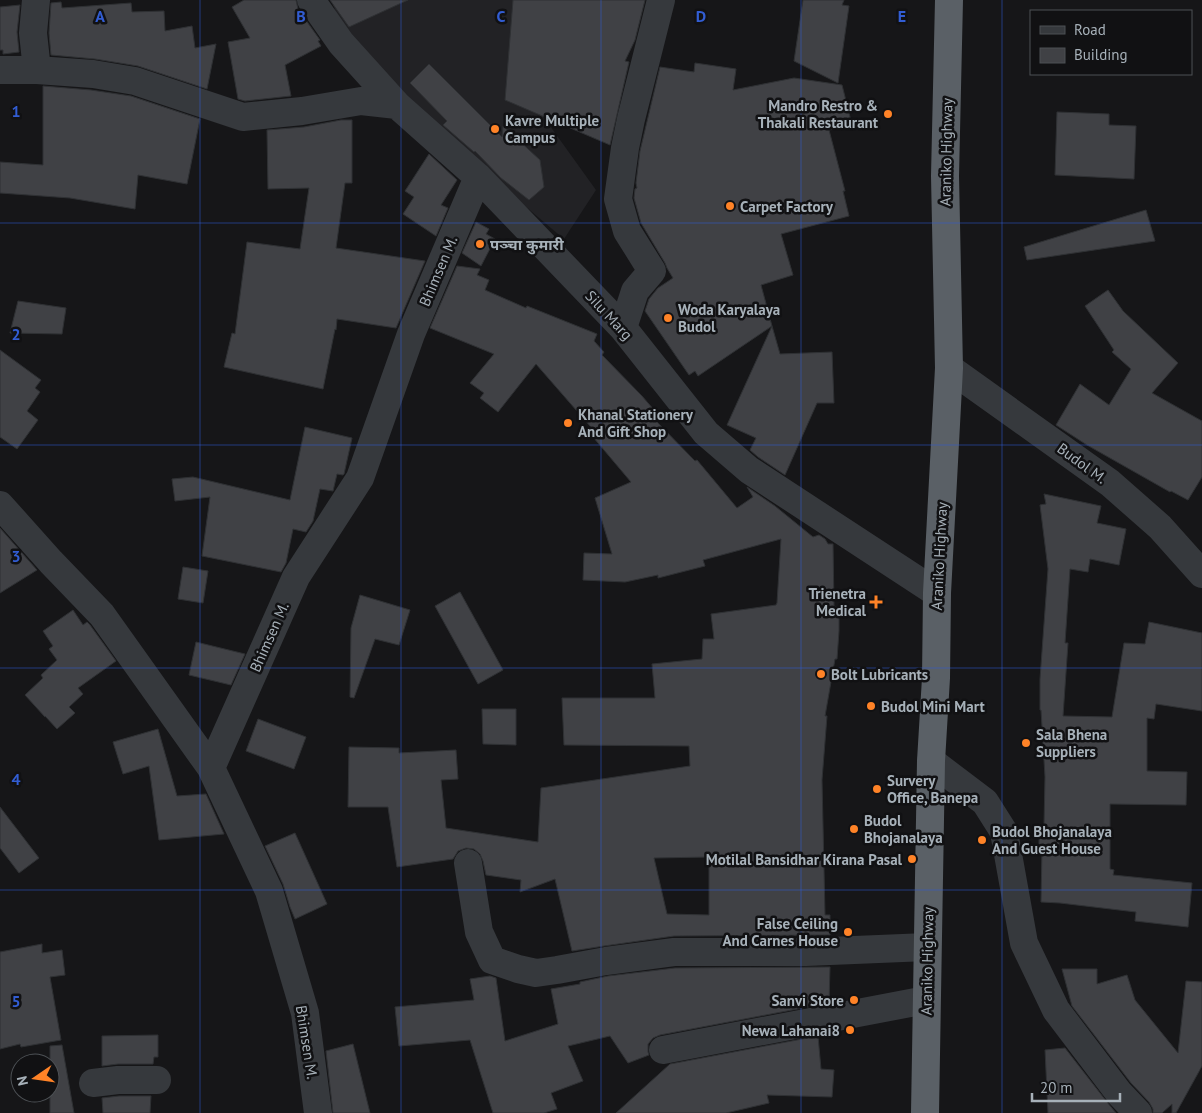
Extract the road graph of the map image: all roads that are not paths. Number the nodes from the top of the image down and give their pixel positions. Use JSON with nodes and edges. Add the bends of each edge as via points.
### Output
{"nodes":[{"id":1,"x":36,"y":0,"type":"edge"},
{"id":2,"x":311,"y":0,"type":"edge"},
{"id":3,"x":661,"y":0,"type":"edge"},
{"id":4,"x":949,"y":0,"type":"edge"},
{"id":5,"x":0,"y":70,"type":"edge"},
{"id":6,"x":37,"y":70,"type":"junction"},
{"id":7,"x":397,"y":105,"type":"junction"},
{"id":8,"x":478,"y":177,"type":"junction"},
{"id":9,"x":623,"y":328,"type":"junction"},
{"id":10,"x":949,"y":368,"type":"junction"},
{"id":11,"x":0,"y":505,"type":"edge"},
{"id":12,"x":1202,"y":574,"type":"edge"},
{"id":13,"x":937,"y":593,"type":"junction"},
{"id":14,"x":932,"y":761,"type":"junction"},
{"id":15,"x":211,"y":768,"type":"junction"},
{"id":16,"x":468,"y":863,"type":"dead end"},
{"id":17,"x":927,"y":947,"type":"junction"},
{"id":18,"x":926,"y":1000,"type":"junction"},
{"id":19,"x":663,"y":1050,"type":"dead end"},
{"id":20,"x":157,"y":1080,"type":"dead end"},
{"id":21,"x":93,"y":1083,"type":"dead end"},
{"id":22,"x":318,"y":1113,"type":"edge"},
{"id":23,"x":925,"y":1113,"type":"edge"},
{"id":24,"x":1138,"y":1113,"type":"edge"}],
"edges":[{"from":1,"to":6,"type":"street","via":[[33,33]]},
{"from":2,"to":7,"type":"street","name":"Silu Marg","via":[[341,43]]},
{"from":3,"to":9,"type":"street","via":[[627,138],[618,199],[627,231],[652,271],[635,292]]},
{"from":4,"to":10,"type":"highway","name":"Araniko Highway","via":[[945,176]]},
{"from":5,"to":6,"type":"street"},
{"from":6,"to":7,"type":"street","via":[[135,81],[243,117],[361,101]]},
{"from":7,"to":8,"type":"street","name":"Silu Marg"},
{"from":8,"to":9,"type":"street","name":"Silu Marg"},
{"from":8,"to":15,"type":"street","name":"Bhimsen M.","via":[[411,334],[360,478],[296,577]]},
{"from":9,"to":13,"type":"street","name":"Silu Marg","via":[[706,432],[749,470]]},
{"from":10,"to":12,"type":"street","name":"Budol M.","via":[[1110,484],[1160,527]]},
{"from":10,"to":13,"type":"highway","name":"Araniko Highway"},
{"from":11,"to":15,"type":"street","via":[[102,615]]},
{"from":13,"to":14,"type":"highway","name":"Araniko Highway"},
{"from":14,"to":17,"type":"highway","name":"Araniko Highway"},
{"from":14,"to":24,"type":"street","via":[[985,802],[1004,832],[1024,943],[1052,1002],[1119,1093]]},
{"from":15,"to":22,"type":"street","name":"Bhimsen M.","via":[[269,891],[305,1013]]},
{"from":16,"to":17,"type":"street","via":[[479,932],[492,960],[518,970],[536,973],[674,952],[806,952]]},
{"from":17,"to":18,"type":"highway","name":"Araniko Highway"},
{"from":18,"to":19,"type":"street"},
{"from":18,"to":23,"type":"highway","name":"Araniko Highway"},
{"from":20,"to":21,"type":"street"}]}
